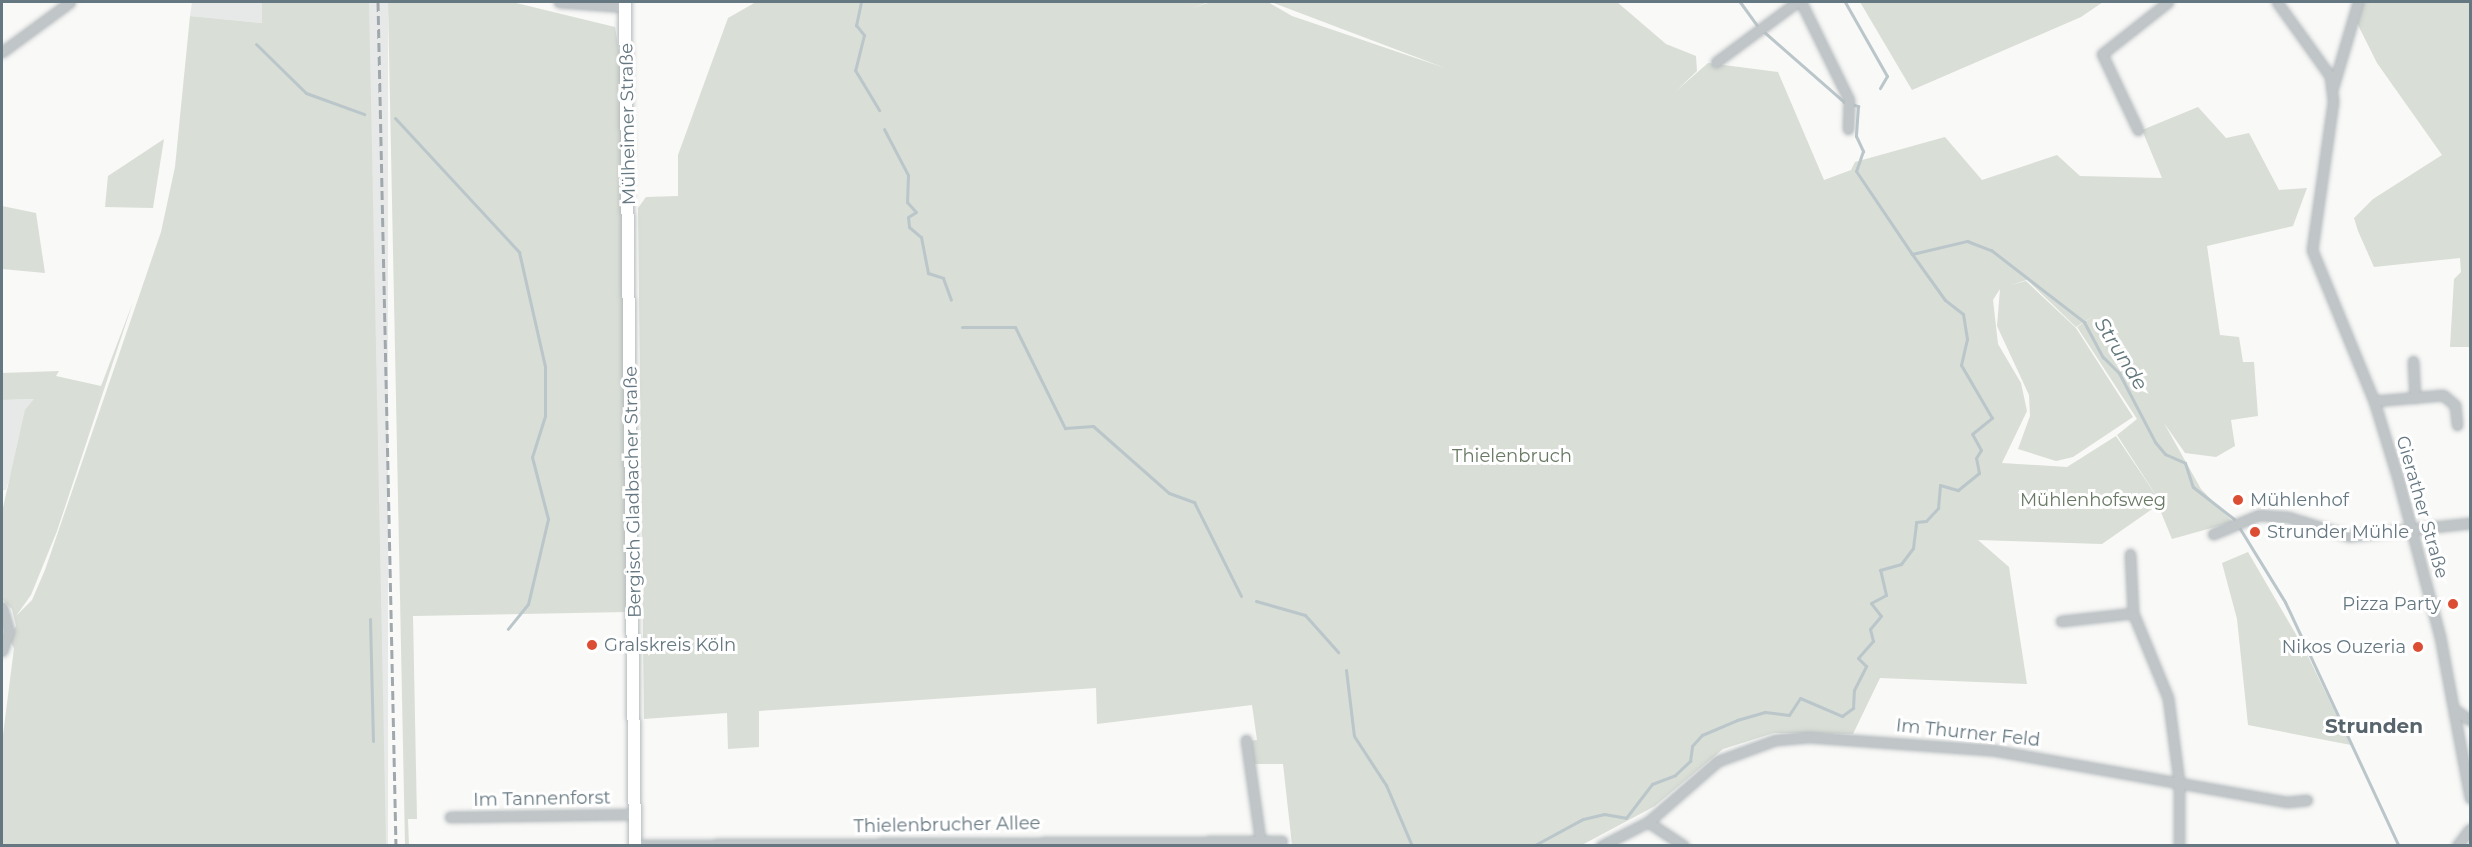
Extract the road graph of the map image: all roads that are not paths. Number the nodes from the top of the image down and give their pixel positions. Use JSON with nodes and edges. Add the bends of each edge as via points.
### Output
{"nodes":[{"id":1,"x":70,"y":2,"type":"edge"},
{"id":2,"x":559,"y":2,"type":"edge"},
{"id":3,"x":1799,"y":2,"type":"edge"},
{"id":4,"x":2168,"y":2,"type":"edge"},
{"id":5,"x":2277,"y":2,"type":"edge"},
{"id":6,"x":2358,"y":2,"type":"edge"},
{"id":7,"x":626,"y":4,"type":"edge"},
{"id":8,"x":2,"y":52,"type":"edge"},
{"id":9,"x":1716,"y":62,"type":"dead end"},
{"id":10,"x":2332,"y":89,"type":"junction"},
{"id":11,"x":1848,"y":129,"type":"dead end"},
{"id":12,"x":2138,"y":130,"type":"dead end"},
{"id":13,"x":630,"y":246,"type":"joint"},
{"id":14,"x":2413,"y":361,"type":"dead end"},
{"id":15,"x":2415,"y":398,"type":"junction"},
{"id":16,"x":2374,"y":401,"type":"junction"},
{"id":17,"x":2457,"y":425,"type":"dead end"},
{"id":18,"x":2470,"y":523,"type":"edge"},
{"id":19,"x":2412,"y":530,"type":"junction"},
{"id":20,"x":2213,"y":534,"type":"dead end"},
{"id":21,"x":2130,"y":554,"type":"dead end"},
{"id":22,"x":2,"y":607,"type":"edge"},
{"id":23,"x":2133,"y":613,"type":"junction"},
{"id":24,"x":2061,"y":621,"type":"dead end"},
{"id":25,"x":2,"y":651,"type":"edge"},
{"id":26,"x":2454,"y":709,"type":"junction"},
{"id":27,"x":2470,"y":720,"type":"edge"},
{"id":28,"x":1246,"y":740,"type":"dead end"},
{"id":29,"x":2179,"y":782,"type":"junction"},
{"id":30,"x":2470,"y":798,"type":"edge"},
{"id":31,"x":2307,"y":800,"type":"dead end"},
{"id":32,"x":635,"y":814,"type":"junction"},
{"id":33,"x":450,"y":817,"type":"dead end"},
{"id":34,"x":1648,"y":822,"type":"junction"},
{"id":35,"x":2470,"y":829,"type":"edge"},
{"id":36,"x":1282,"y":841,"type":"dead end"},
{"id":37,"x":1260,"y":842,"type":"edge"},
{"id":38,"x":944,"y":844,"type":"edge"},
{"id":39,"x":635,"y":845,"type":"edge"},
{"id":40,"x":1601,"y":846,"type":"edge"},
{"id":41,"x":1684,"y":846,"type":"edge"},
{"id":42,"x":2179,"y":846,"type":"edge"},
{"id":43,"x":2457,"y":846,"type":"edge"}],
"edges":[{"from":1,"to":8,"type":"street"},
{"from":2,"to":7,"type":"street"},
{"from":3,"to":9,"type":"street"},
{"from":3,"to":11,"type":"street","via":[[1850,103]]},
{"from":4,"to":12,"type":"street","via":[[2102,54]]},
{"from":5,"to":10,"type":"street","name":"Gierather Straße","via":[[2322,60]]},
{"from":6,"to":10,"type":"street"},
{"from":7,"to":13,"type":"main road","name":"Mülheimer Straße"},
{"from":10,"to":16,"type":"street","name":"Gierather Straße","via":[[2312,250]]},
{"from":13,"to":32,"type":"main road","name":"Bergisch Gladbacher Straße"},
{"from":14,"to":15,"type":"street"},
{"from":15,"to":16,"type":"street"},
{"from":15,"to":17,"type":"street","via":[[2443,395],[2455,405]]},
{"from":16,"to":19,"type":"street","name":"Gierather Straße"},
{"from":18,"to":19,"type":"street"},
{"from":19,"to":20,"type":"street","via":[[2349,536],[2288,517],[2259,515]]},
{"from":19,"to":26,"type":"street","name":"Gierather Straße"},
{"from":21,"to":23,"type":"street"},
{"from":22,"to":25,"type":"street","via":[[9,631]]},
{"from":23,"to":24,"type":"street"},
{"from":23,"to":29,"type":"street","via":[[2168,698]]},
{"from":26,"to":27,"type":"street"},
{"from":26,"to":30,"type":"street","name":"Gierather Straße"},
{"from":28,"to":37,"type":"street"},
{"from":29,"to":31,"type":"street","name":"Im Thurner Feld","via":[[2287,802]]},
{"from":29,"to":34,"type":"street","name":"Im Thurner Feld","via":[[1992,750],[1809,737],[1765,742],[1718,761]]},
{"from":29,"to":42,"type":"street"},
{"from":32,"to":33,"type":"street","name":"Im Tannenforst"},
{"from":32,"to":39,"type":"main road","name":"Bergisch Gladbacher Straße"},
{"from":34,"to":40,"type":"street","name":"Im Thurner Feld"},
{"from":34,"to":41,"type":"street"},
{"from":35,"to":43,"type":"street"},
{"from":36,"to":37,"type":"street","name":"Thielenbrucher Allee"},
{"from":37,"to":38,"type":"street","name":"Thielenbrucher Allee"},
{"from":38,"to":39,"type":"street","name":"Thielenbrucher Allee"}]}
